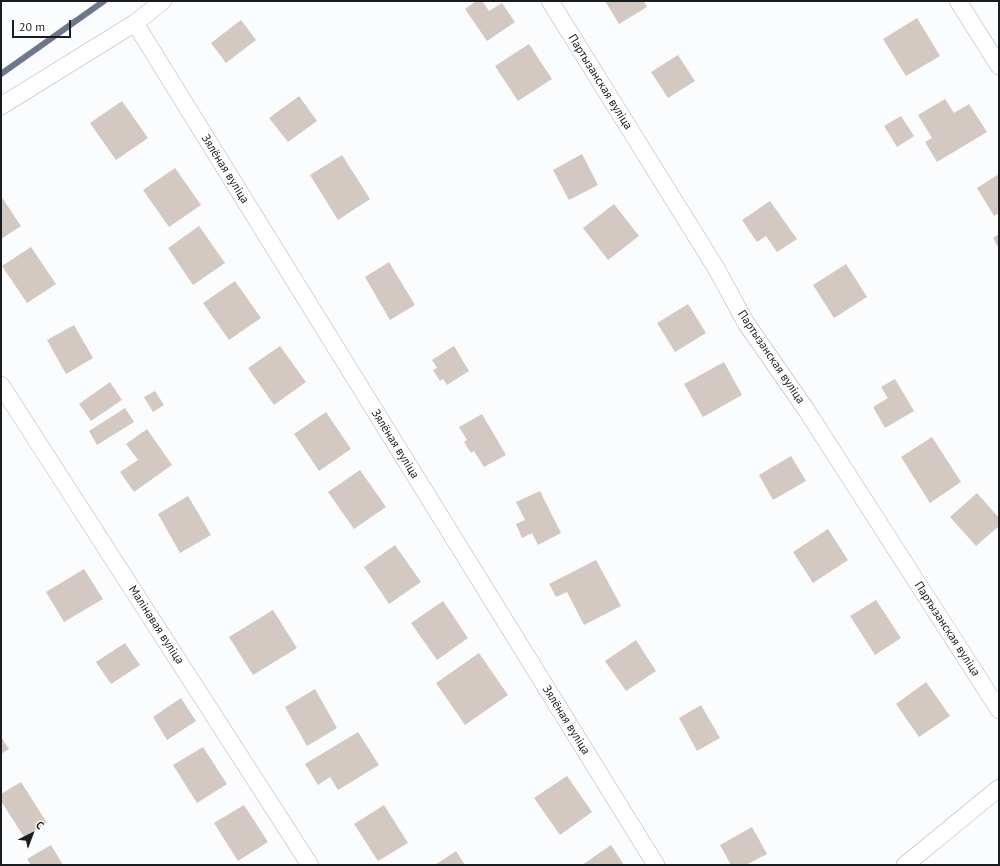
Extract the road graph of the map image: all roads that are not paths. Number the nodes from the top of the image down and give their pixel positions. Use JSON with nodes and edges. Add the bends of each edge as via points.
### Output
{"nodes":[{"id":1,"x":163,"y":1,"type":"edge"},
{"id":2,"x":550,"y":1,"type":"edge"},
{"id":3,"x":958,"y":1,"type":"edge"},
{"id":4,"x":135,"y":24,"type":"junction"},
{"id":5,"x":999,"y":66,"type":"edge"},
{"id":6,"x":1,"y":106,"type":"edge"},
{"id":7,"x":1,"y":385,"type":"edge"},
{"id":8,"x":999,"y":710,"type":"edge"},
{"id":9,"x":999,"y":788,"type":"edge"},
{"id":10,"x":310,"y":865,"type":"edge"},
{"id":11,"x":656,"y":865,"type":"edge"},
{"id":12,"x":905,"y":865,"type":"edge"}],
"edges":[{"from":1,"to":4,"type":"street"},
{"from":2,"to":8,"type":"street","name":"Партызанская вуліца","via":[[716,268],[746,323],[807,411]]},
{"from":3,"to":5,"type":"street"},
{"from":4,"to":6,"type":"street"},
{"from":4,"to":11,"type":"street","name":"Зялёная вуліца"},
{"from":7,"to":10,"type":"street","name":"Малінавая вуліца"},
{"from":9,"to":12,"type":"street"}]}
